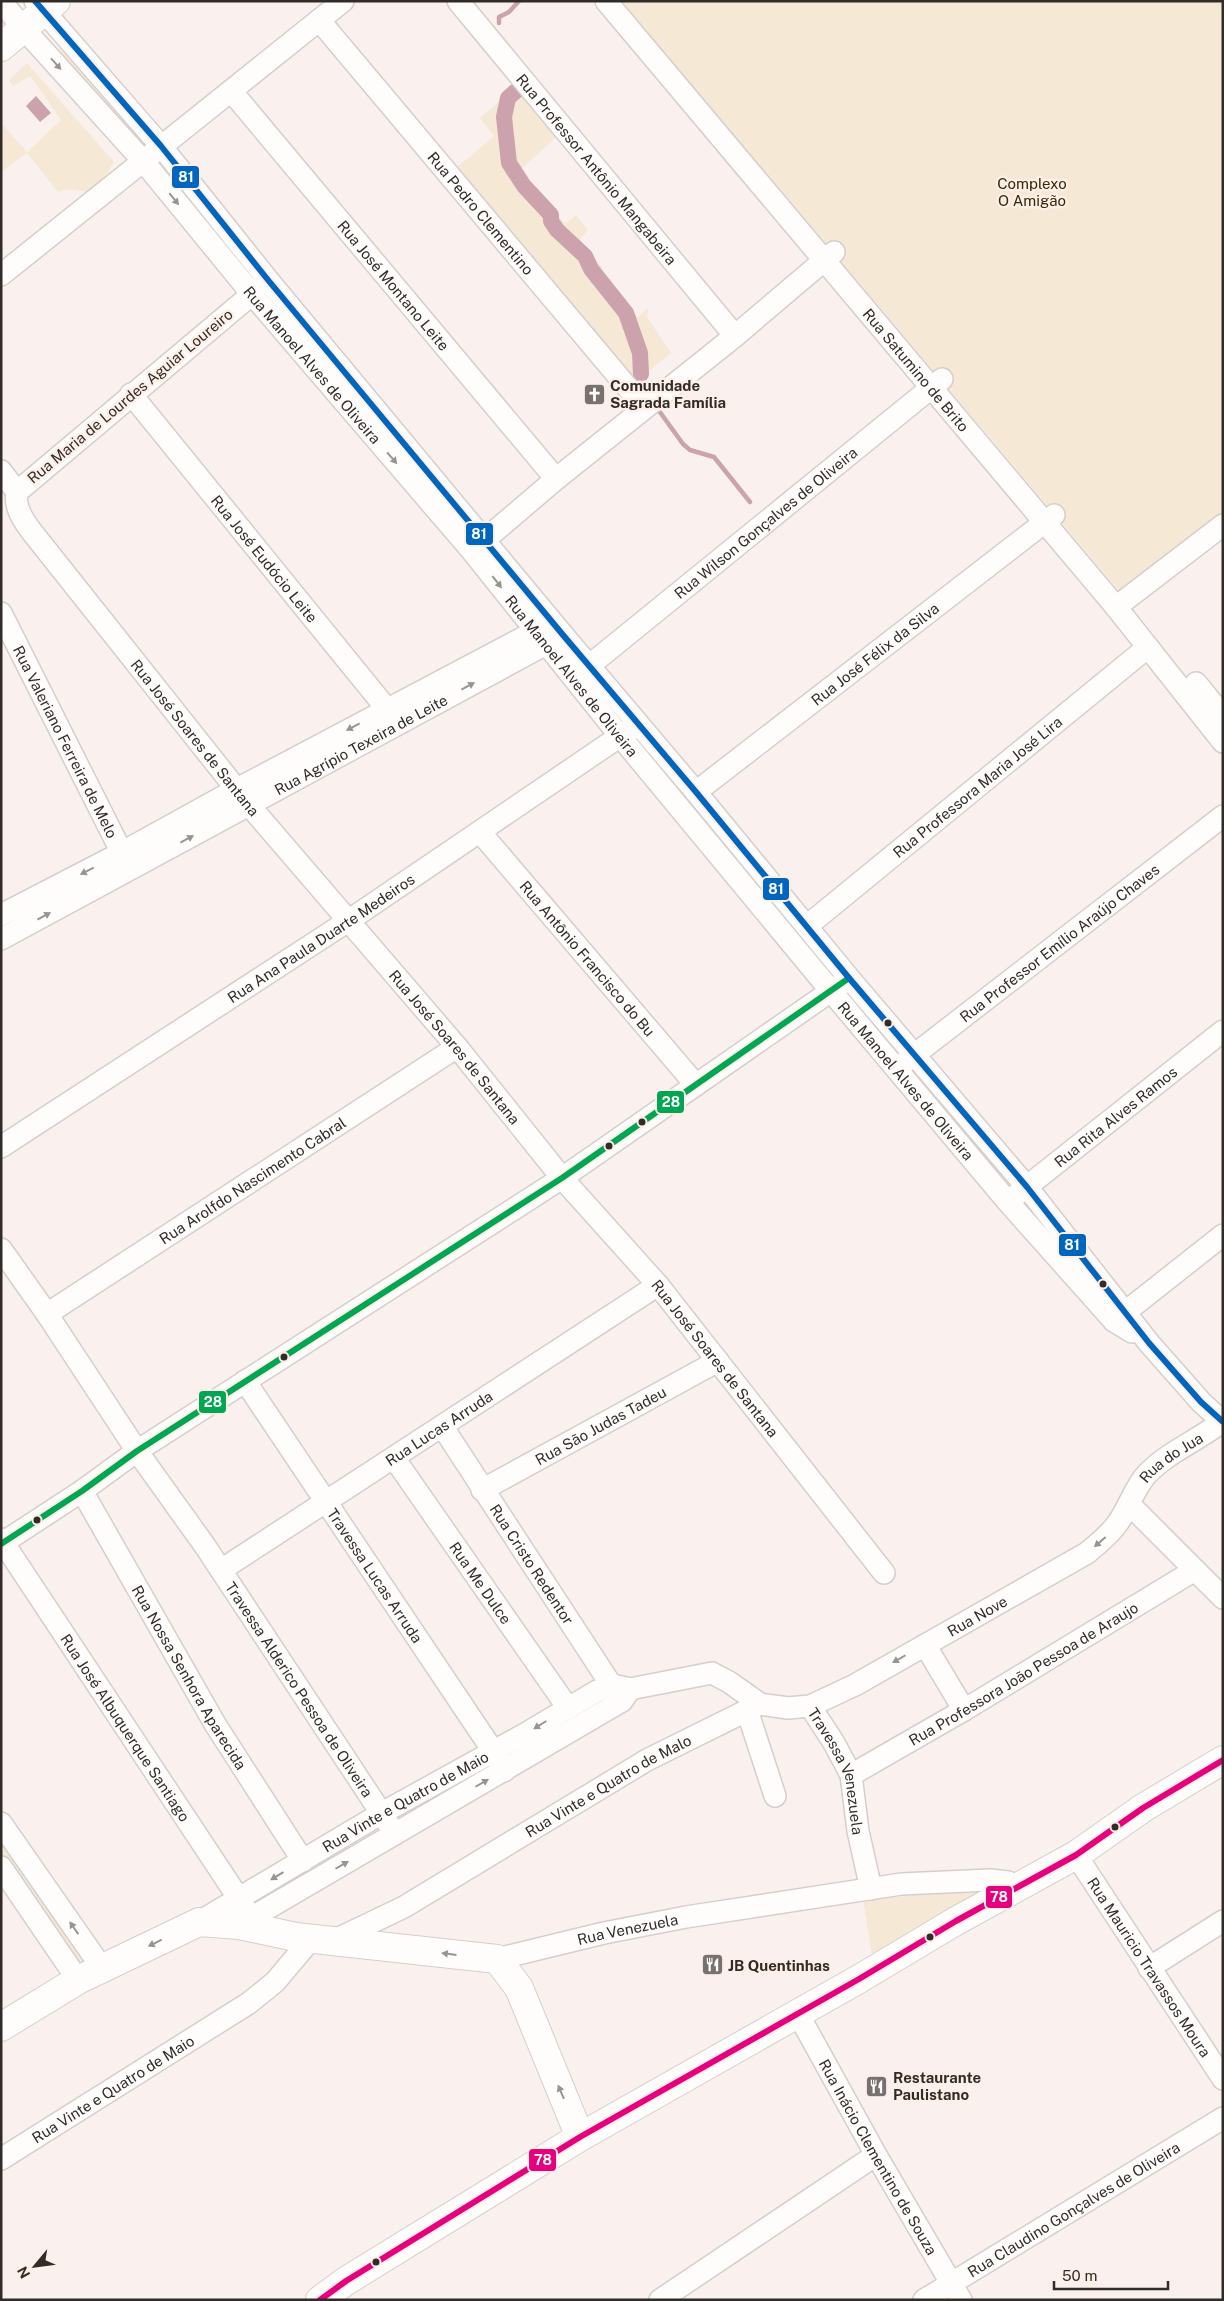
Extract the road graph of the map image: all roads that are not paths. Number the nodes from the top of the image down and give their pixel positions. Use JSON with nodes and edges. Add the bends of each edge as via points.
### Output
{"nodes":[{"id":1,"x":2,"y":1,"type":"edge"},
{"id":2,"x":343,"y":1,"type":"edge"},
{"id":3,"x":458,"y":1,"type":"edge"},
{"id":4,"x":606,"y":1,"type":"edge"},
{"id":5,"x":623,"y":1,"type":"edge"},
{"id":6,"x":47,"y":4,"type":"edge"},
{"id":7,"x":319,"y":20,"type":"junction"},
{"id":8,"x":10,"y":39,"type":"edge"},
{"id":9,"x":232,"y":92,"type":"junction"},
{"id":10,"x":162,"y":148,"type":"junction"},
{"id":11,"x":144,"y":162,"type":"junction"},
{"id":12,"x":210,"y":207,"type":"junction"},
{"id":13,"x":193,"y":222,"type":"junction"},
{"id":14,"x":829,"y":256,"type":"junction"},
{"id":15,"x":1,"y":275,"type":"edge"},
{"id":16,"x":268,"y":280,"type":"junction"},
{"id":17,"x":252,"y":294,"type":"junction"},
{"id":18,"x":735,"y":336,"type":"junction"},
{"id":19,"x":937,"y":383,"type":"junction"},
{"id":20,"x":131,"y":394,"type":"junction"},
{"id":21,"x":644,"y":407,"type":"junction"},
{"id":22,"x":1,"y":471,"type":"edge"},
{"id":23,"x":556,"y":479,"type":"junction"},
{"id":24,"x":17,"y":492,"type":"junction"},
{"id":25,"x":1049,"y":519,"type":"junction"},
{"id":26,"x":24,"y":522,"type":"joint"},
{"id":27,"x":1223,"y":525,"type":"edge"},
{"id":28,"x":478,"y":545,"type":"junction"},
{"id":29,"x":1121,"y":603,"type":"junction"},
{"id":30,"x":1,"y":613,"type":"edge"},
{"id":31,"x":550,"y":633,"type":"junction"},
{"id":32,"x":1148,"y":647,"type":"junction"},
{"id":33,"x":590,"y":665,"type":"junction"},
{"id":34,"x":393,"y":716,"type":"junction"},
{"id":35,"x":1223,"y":716,"type":"edge"},
{"id":36,"x":637,"y":724,"type":"junction"},
{"id":37,"x":620,"y":736,"type":"junction"},
{"id":38,"x":1223,"y":742,"type":"edge"},
{"id":39,"x":696,"y":792,"type":"junction"},
{"id":40,"x":243,"y":797,"type":"junction"},
{"id":41,"x":1223,"y":816,"type":"edge"},
{"id":42,"x":480,"y":832,"type":"junction"},
{"id":43,"x":126,"y":861,"type":"junction"},
{"id":44,"x":1,"y":915,"type":"edge"},
{"id":45,"x":348,"y":921,"type":"junction"},
{"id":46,"x":807,"y":926,"type":"junction"},
{"id":47,"x":1,"y":939,"type":"edge"},
{"id":48,"x":849,"y":978,"type":"junction"},
{"id":49,"x":830,"y":991,"type":"junction"},
{"id":50,"x":1223,"y":1031,"type":"edge"},
{"id":51,"x":457,"y":1047,"type":"junction"},
{"id":52,"x":915,"y":1054,"type":"junction"},
{"id":53,"x":896,"y":1069,"type":"junction"},
{"id":54,"x":696,"y":1085,"type":"junction"},
{"id":55,"x":1,"y":1147,"type":"edge"},
{"id":56,"x":562,"y":1178,"type":"junction"},
{"id":57,"x":1027,"y":1187,"type":"junction"},
{"id":58,"x":1008,"y":1202,"type":"junction"},
{"id":59,"x":1223,"y":1235,"type":"edge"},
{"id":60,"x":1,"y":1249,"type":"edge"},
{"id":61,"x":658,"y":1286,"type":"junction"},
{"id":62,"x":47,"y":1314,"type":"junction"},
{"id":63,"x":1120,"y":1316,"type":"junction"},
{"id":64,"x":718,"y":1361,"type":"junction"},
{"id":65,"x":245,"y":1381,"type":"junction"},
{"id":66,"x":1222,"y":1421,"type":"edge"},
{"id":67,"x":442,"y":1426,"type":"junction"},
{"id":68,"x":137,"y":1451,"type":"junction"},
{"id":69,"x":394,"y":1458,"type":"junction"},
{"id":70,"x":482,"y":1490,"type":"junction"},
{"id":71,"x":82,"y":1492,"type":"junction"},
{"id":72,"x":325,"y":1502,"type":"junction"},
{"id":73,"x":1129,"y":1504,"type":"junction"},
{"id":74,"x":2,"y":1542,"type":"edge"},
{"id":75,"x":221,"y":1570,"type":"junction"},
{"id":76,"x":1195,"y":1570,"type":"junction"},
{"id":77,"x":884,"y":1574,"type":"dead end"},
{"id":78,"x":1223,"y":1598,"type":"edge"},
{"id":79,"x":925,"y":1645,"type":"junction"},
{"id":80,"x":622,"y":1692,"type":"junction"},
{"id":81,"x":810,"y":1706,"type":"junction"},
{"id":82,"x":754,"y":1707,"type":"junction"},
{"id":83,"x":568,"y":1708,"type":"junction"},
{"id":84,"x":964,"y":1710,"type":"junction"},
{"id":85,"x":493,"y":1751,"type":"junction"},
{"id":86,"x":1223,"y":1760,"type":"edge"},
{"id":87,"x":504,"y":1770,"type":"junction"},
{"id":88,"x":850,"y":1775,"type":"junction"},
{"id":89,"x":775,"y":1796,"type":"dead end"},
{"id":90,"x":382,"y":1813,"type":"junction"},
{"id":91,"x":1,"y":1823,"type":"edge"},
{"id":92,"x":395,"y":1834,"type":"junction"},
{"id":93,"x":1076,"y":1855,"type":"junction"},
{"id":94,"x":303,"y":1861,"type":"junction"},
{"id":95,"x":5,"y":1881,"type":"edge"},
{"id":96,"x":1015,"y":1887,"type":"junction"},
{"id":97,"x":871,"y":1889,"type":"junction"},
{"id":98,"x":243,"y":1914,"type":"junction"},
{"id":99,"x":1223,"y":1921,"type":"edge"},
{"id":100,"x":324,"y":1939,"type":"junction"},
{"id":101,"x":497,"y":1960,"type":"junction"},
{"id":102,"x":1149,"y":1968,"type":"junction"},
{"id":103,"x":90,"y":1974,"type":"junction"},
{"id":104,"x":798,"y":2014,"type":"junction"},
{"id":105,"x":1,"y":2027,"type":"edge"},
{"id":106,"x":1223,"y":2079,"type":"edge"},
{"id":107,"x":1223,"y":2118,"type":"edge"},
{"id":108,"x":580,"y":2137,"type":"junction"},
{"id":109,"x":876,"y":2155,"type":"junction"},
{"id":110,"x":1,"y":2159,"type":"edge"},
{"id":111,"x":956,"y":2290,"type":"edge"},
{"id":112,"x":320,"y":2300,"type":"edge"},
{"id":113,"x":660,"y":2300,"type":"edge"},
{"id":114,"x":924,"y":2300,"type":"edge"}],
"edges":[{"from":1,"to":8,"type":"street","name":"Rua Manoel Alves de Oliveira"},
{"from":2,"to":7,"type":"street"},
{"from":3,"to":18,"type":"street","name":"Rua Professor Antônio Mangabeira"},
{"from":4,"to":14,"type":"street","name":"Rua Satumino de Brito"},
{"from":5,"to":14,"type":"street","name":"Rua Satumino de Brito"},
{"from":6,"to":8,"type":"main road"},
{"from":6,"to":10,"type":"street","name":"Rua Manoel Alves de Oliveira"},
{"from":7,"to":9,"type":"street"},
{"from":7,"to":21,"type":"street","name":"Rua Pedro Clementino"},
{"from":8,"to":11,"type":"street","name":"Rua Manoel Alves de Oliveira","one_way":true},
{"from":9,"to":10,"type":"street"},
{"from":9,"to":23,"type":"street","name":"Rua José Montano Leite"},
{"from":10,"to":11,"type":"street"},
{"from":10,"to":12,"type":"street","name":"Rua Manoel Alves de Oliveira"},
{"from":11,"to":13,"type":"street","name":"Rua Manoel Alves de Oliveira","one_way":true},
{"from":11,"to":15,"type":"street"},
{"from":12,"to":13,"type":"street"},
{"from":12,"to":16,"type":"street","name":"Rua Manoel Alves de Oliveira"},
{"from":13,"to":17,"type":"street","name":"Rua Manoel Alves de Oliveira"},
{"from":14,"to":18,"type":"street"},
{"from":14,"to":19,"type":"street","name":"Rua Satumino de Brito"},
{"from":16,"to":17,"type":"street","name":"Rua Maria de Lourdes Aguiar Loureiro"},
{"from":16,"to":28,"type":"street","name":"Rua Manoel Alves de Oliveira"},
{"from":17,"to":20,"type":"street","name":"Rua Maria de Lourdes Aguiar Loureiro"},
{"from":17,"to":28,"type":"street","name":"Rua Manoel Alves de Oliveira","one_way":true},
{"from":18,"to":21,"type":"street"},
{"from":19,"to":25,"type":"street","name":"Rua Satumino de Brito"},
{"from":19,"to":33,"type":"street","name":"Rua Wilson Gonçalves de Oliveira"},
{"from":20,"to":24,"type":"street","name":"Rua Maria de Lourdes Aguiar Loureiro"},
{"from":20,"to":34,"type":"street","name":"Rua José Eudócio Leite"},
{"from":21,"to":23,"type":"street"},
{"from":22,"to":24,"type":"street"},
{"from":23,"to":28,"type":"street"},
{"from":24,"to":26,"type":"street","name":"Rua Maria de Lourdes Aguiar Loureiro","via":[[18,508]]},
{"from":25,"to":29,"type":"street","name":"Rua Satumino de Brito"},
{"from":25,"to":39,"type":"street","name":"Rua José Félix da Silva"},
{"from":26,"to":40,"type":"street","name":"Rua José Soares de Santana"},
{"from":27,"to":29,"type":"street"},
{"from":28,"to":31,"type":"street","name":"Rua Manoel Alves de Oliveira"},
{"from":29,"to":32,"type":"street","name":"Rua Satumino de Brito"},
{"from":29,"to":35,"type":"street","name":"Rua Satumino de Brito"},
{"from":30,"to":43,"type":"street","name":"Rua Valeriano Ferreira de Melo"},
{"from":31,"to":33,"type":"street","name":"Rua Manoel Alves de Oliveira"},
{"from":31,"to":34,"type":"street","name":"Rua Agrípio Texeira de Leite"},
{"from":31,"to":37,"type":"street","name":"Rua Manoel Alves de Oliveira"},
{"from":32,"to":38,"type":"street","name":"Rua Satumino de Brito"},
{"from":32,"to":46,"type":"street","name":"Rua Professora Maria José Lira"},
{"from":33,"to":36,"type":"street","name":"Rua Manoel Alves de Oliveira"},
{"from":34,"to":40,"type":"street","name":"Rua Agrípio Texeira de Leite"},
{"from":36,"to":37,"type":"street","name":"Rua Ana Paula Duarte Medeiros"},
{"from":36,"to":39,"type":"street","name":"Rua Manoel Alves de Oliveira"},
{"from":37,"to":42,"type":"street","name":"Rua Ana Paula Duarte Medeiros"},
{"from":37,"to":49,"type":"street","name":"Rua Manoel Alves de Oliveira"},
{"from":39,"to":46,"type":"street","name":"Rua Manoel Alves de Oliveira"},
{"from":40,"to":43,"type":"street","name":"Rua Agrípio Texeira de Leite"},
{"from":40,"to":45,"type":"street","name":"Rua José Soares de Santana"},
{"from":41,"to":52,"type":"street","name":"Rua Professor Emílio Araújo Chaves"},
{"from":42,"to":45,"type":"street","name":"Rua Ana Paula Duarte Medeiros"},
{"from":42,"to":54,"type":"street","name":"Rua Antônio Francisco do Bu"},
{"from":43,"to":44,"type":"street","name":"Rua Agrípio Texeira de Leite","one_way":true},
{"from":47,"to":43,"type":"street","name":"Rua Agrípio Texeira de Leite","one_way":true},
{"from":45,"to":51,"type":"street","name":"Rua José Soares de Santana"},
{"from":45,"to":55,"type":"street","name":"Rua Ana Paula Duarte Medeiros"},
{"from":46,"to":48,"type":"street","name":"Rua Manoel Alves de Oliveira"},
{"from":48,"to":49,"type":"street"},
{"from":48,"to":52,"type":"street","name":"Rua Manoel Alves de Oliveira"},
{"from":49,"to":53,"type":"street","name":"Rua Manoel Alves de Oliveira"},
{"from":49,"to":54,"type":"street"},
{"from":50,"to":57,"type":"street","name":"Rua Rita Alves Ramos"},
{"from":51,"to":56,"type":"street","name":"Rua José Soares de Santana"},
{"from":51,"to":62,"type":"street","name":"Rua Arolfdo Nascimento Cabral"},
{"from":52,"to":53,"type":"street","name":"Rua Professor Emílio Araújo Chaves"},
{"from":52,"to":57,"type":"street","name":"Rua Manoel Alves de Oliveira"},
{"from":53,"to":58,"type":"street","name":"Rua Manoel Alves de Oliveira"},
{"from":54,"to":56,"type":"street"},
{"from":56,"to":61,"type":"street","name":"Rua José Soares de Santana"},
{"from":56,"to":65,"type":"street"},
{"from":57,"to":58,"type":"street","name":"Rua Rita Alves Ramos"},
{"from":57,"to":63,"type":"street","name":"Rua Manoel Alves de Oliveira"},
{"from":58,"to":63,"type":"street","name":"Rua Manoel Alves de Oliveira"},
{"from":59,"to":63,"type":"street"},
{"from":60,"to":62,"type":"street","name":"Travessa Alderico Pessoa de Oliveira"},
{"from":61,"to":64,"type":"street","name":"Rua José Soares de Santana"},
{"from":61,"to":67,"type":"street","name":"Rua Lucas Arruda"},
{"from":62,"to":68,"type":"street","name":"Travessa Alderico Pessoa de Oliveira"},
{"from":63,"to":66,"type":"street","name":"Rua Manoel Alves de Oliveira"},
{"from":64,"to":70,"type":"street","name":"Rua São Judas Tadeu"},
{"from":64,"to":77,"type":"street","name":"Rua José Soares de Santana"},
{"from":65,"to":68,"type":"street"},
{"from":65,"to":72,"type":"street","name":"Travessa Lucas Arruda"},
{"from":66,"to":73,"type":"street","name":"Rua do Jua","via":[[1154,1468]]},
{"from":67,"to":69,"type":"street","name":"Rua Lucas Arruda"},
{"from":67,"to":70,"type":"street","name":"Rua Cristo Redentor"},
{"from":68,"to":71,"type":"street"},
{"from":68,"to":75,"type":"street","name":"Travessa Alderico Pessoa de Oliveira"},
{"from":69,"to":72,"type":"street","name":"Rua Lucas Arruda"},
{"from":69,"to":83,"type":"street","name":"Rua Me Dulce"},
{"from":70,"to":80,"type":"street","name":"Rua Cristo Redentor"},
{"from":71,"to":74,"type":"street"},
{"from":71,"to":94,"type":"street","name":"Rua Nossa Senhora Aparecida","via":[[215,1724]]},
{"from":72,"to":75,"type":"street","name":"Rua Lucas Arruda"},
{"from":72,"to":85,"type":"street","name":"Travessa Lucas Arruda"},
{"from":73,"to":76,"type":"street"},
{"from":73,"to":79,"type":"street","name":"Rua Nove","one_way":true,"via":[[1108,1534],[1087,1553]]},
{"from":74,"to":98,"type":"street","name":"Rua José Albuquerque Santiago"},
{"from":75,"to":90,"type":"street","name":"Travessa Alderico Pessoa de Oliveira"},
{"from":76,"to":78,"type":"street"},
{"from":76,"to":84,"type":"street","name":"Rua Professora João Pessoa de Araujo"},
{"from":79,"to":81,"type":"street","name":"Rua Nove","one_way":true},
{"from":79,"to":84,"type":"street"},
{"from":80,"to":82,"type":"street","via":[[712,1673],[729,1682]]},
{"from":80,"to":83,"type":"street","name":"Rua Vinte e Quatro de Maio","via":[[597,1691]]},
{"from":80,"to":87,"type":"street","name":"Rua Vinte e Quatro de Maio"},
{"from":81,"to":82,"type":"street","name":"Travessa Venezuela"},
{"from":81,"to":88,"type":"street","name":"Travessa Venezuela"},
{"from":82,"to":89,"type":"street"},
{"from":82,"to":100,"type":"street","name":"Rua Vinte e Quatro de Malo","via":[[647,1760],[404,1907]]},
{"from":83,"to":85,"type":"street","name":"Rua Vinte e Quatro de Maio","one_way":true},
{"from":84,"to":88,"type":"street","name":"Rua Professora João Pessoa de Araujo"},
{"from":85,"to":87,"type":"street","name":"Travessa Lucas Arruda"},
{"from":85,"to":90,"type":"street","name":"Rua Vinte e Quatro de Maio"},
{"from":86,"to":93,"type":"main road","via":[[1143,1808]]},
{"from":92,"to":87,"type":"street","name":"Rua Vinte e Quatro de Maio","one_way":true},
{"from":88,"to":97,"type":"street","name":"Travessa Venezuela"},
{"from":90,"to":92,"type":"street","name":"Travessa Alderico Pessoa de Oliveira"},
{"from":90,"to":94,"type":"street","name":"Rua Vinte e Quatro de Maio"},
{"from":103,"to":91,"type":"street","one_way":true},
{"from":98,"to":92,"type":"street","name":"Rua Vinte e Quatro de Maio","one_way":true},
{"from":93,"to":96,"type":"main road"},
{"from":93,"to":102,"type":"street","name":"Rua Mauricio Travassos Moura"},
{"from":94,"to":98,"type":"street","name":"Rua Vinte e Quatro de Maio","one_way":true},
{"from":95,"to":103,"type":"street"},
{"from":96,"to":97,"type":"street","name":"Rua Venezuela","via":[[1008,1882],[990,1880],[901,1884]]},
{"from":96,"to":104,"type":"main road"},
{"from":97,"to":101,"type":"street","name":"Rua Venezuela","via":[[686,1917],[604,1933]]},
{"from":98,"to":100,"type":"main road","name":"Rua Venezuela","via":[[296,1937]]},
{"from":98,"to":103,"type":"main road","one_way":true,"via":[[199,1922]]},
{"from":99,"to":102,"type":"street"},
{"from":101,"to":100,"type":"main road","name":"Rua Venezuela","one_way":true},
{"from":100,"to":110,"type":"street","name":"Rua Vinte e Quatro de Maio","via":[[249,2003]]},
{"from":108,"to":101,"type":"main road","one_way":true,"via":[[518,1988]]},
{"from":102,"to":106,"type":"street","name":"Rua Mauricio Travassos Moura"},
{"from":103,"to":105,"type":"main road"},
{"from":104,"to":108,"type":"main road"},
{"from":104,"to":109,"type":"street","name":"Rua Inácio Clementino de Souza"},
{"from":107,"to":111,"type":"street","name":"Rua Claudino Gonçalves de Oliveira"},
{"from":108,"to":112,"type":"main road"},
{"from":109,"to":111,"type":"street","name":"Rua Inácio Clementino de Souza"},
{"from":109,"to":113,"type":"street"},
{"from":111,"to":114,"type":"street","name":"Rua Claudino Gonçalves de Oliveira"}]}
